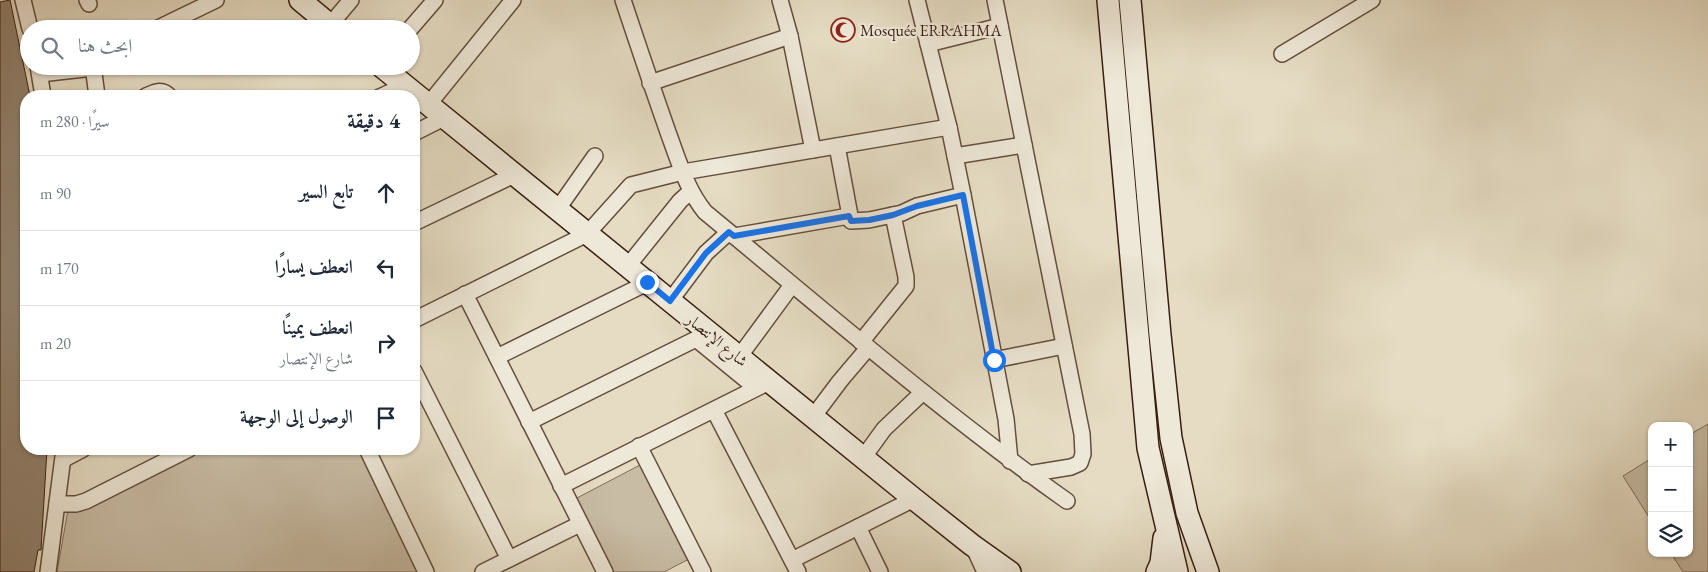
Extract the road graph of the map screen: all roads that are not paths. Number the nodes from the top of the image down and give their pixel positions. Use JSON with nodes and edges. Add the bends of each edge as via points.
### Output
{"nodes":[{"id":1,"x":23,"y":0,"type":"edge"},
{"id":2,"x":216,"y":0,"type":"edge"},
{"id":3,"x":300,"y":0,"type":"edge"},
{"id":4,"x":351,"y":0,"type":"edge"},
{"id":5,"x":435,"y":0,"type":"edge"},
{"id":6,"x":513,"y":0,"type":"edge"},
{"id":7,"x":623,"y":0,"type":"edge"},
{"id":8,"x":780,"y":0,"type":"edge"},
{"id":9,"x":917,"y":0,"type":"edge"},
{"id":10,"x":995,"y":0,"type":"edge"},
{"id":11,"x":1108,"y":0,"type":"edge"},
{"id":12,"x":1130,"y":0,"type":"edge"},
{"id":13,"x":1372,"y":0,"type":"edge"},
{"id":14,"x":28,"y":20,"type":"edge"},
{"id":15,"x":175,"y":20,"type":"edge"},
{"id":16,"x":324,"y":20,"type":"edge"},
{"id":17,"x":337,"y":20,"type":"edge"},
{"id":18,"x":418,"y":20,"type":"edge"},
{"id":19,"x":1000,"y":26,"type":"junction"},
{"id":20,"x":790,"y":36,"type":"junction"},
{"id":21,"x":928,"y":44,"type":"junction"},
{"id":22,"x":1282,"y":54,"type":"dead end"},
{"id":23,"x":40,"y":75,"type":"edge"},
{"id":24,"x":94,"y":75,"type":"edge"},
{"id":25,"x":392,"y":75,"type":"edge"},
{"id":26,"x":650,"y":83,"type":"junction"},
{"id":27,"x":403,"y":84,"type":"junction"},
{"id":28,"x":42,"y":90,"type":"edge"},
{"id":29,"x":95,"y":90,"type":"edge"},
{"id":30,"x":390,"y":90,"type":"edge"},
{"id":31,"x":410,"y":90,"type":"edge"},
{"id":32,"x":420,"y":98,"type":"edge"},
{"id":33,"x":436,"y":111,"type":"junction"},
{"id":34,"x":420,"y":127,"type":"edge"},
{"id":35,"x":949,"y":127,"type":"junction"},
{"id":36,"x":1024,"y":145,"type":"junction"},
{"id":37,"x":837,"y":146,"type":"junction"},
{"id":38,"x":813,"y":150,"type":"junction"},
{"id":39,"x":596,"y":156,"type":"dead end"},
{"id":40,"x":955,"y":156,"type":"junction"},
{"id":41,"x":682,"y":172,"type":"junction"},
{"id":42,"x":514,"y":175,"type":"junction"},
{"id":43,"x":691,"y":191,"type":"junction"},
{"id":44,"x":963,"y":195,"type":"junction"},
{"id":45,"x":557,"y":210,"type":"junction"},
{"id":46,"x":893,"y":215,"type":"junction"},
{"id":47,"x":849,"y":216,"type":"junction"},
{"id":48,"x":420,"y":220,"type":"edge"},
{"id":49,"x":587,"y":234,"type":"junction"},
{"id":50,"x":732,"y":234,"type":"junction"},
{"id":51,"x":627,"y":266,"type":"junction"},
{"id":52,"x":647,"y":282,"type":"junction"},
{"id":53,"x":792,"y":284,"type":"junction"},
{"id":54,"x":465,"y":294,"type":"junction"},
{"id":55,"x":670,"y":301,"type":"junction"},
{"id":56,"x":420,"y":317,"type":"edge"},
{"id":57,"x":864,"y":345,"type":"junction"},
{"id":58,"x":1064,"y":346,"type":"junction"},
{"id":59,"x":496,"y":357,"type":"junction"},
{"id":60,"x":739,"y":357,"type":"junction"},
{"id":61,"x":994,"y":360,"type":"junction"},
{"id":62,"x":420,"y":383,"type":"edge"},
{"id":63,"x":762,"y":385,"type":"junction"},
{"id":64,"x":923,"y":392,"type":"junction"},
{"id":65,"x":714,"y":410,"type":"junction"},
{"id":66,"x":813,"y":417,"type":"junction"},
{"id":67,"x":529,"y":422,"type":"junction"},
{"id":68,"x":639,"y":446,"type":"junction"},
{"id":69,"x":64,"y":455,"type":"edge"},
{"id":70,"x":177,"y":455,"type":"edge"},
{"id":71,"x":370,"y":455,"type":"edge"},
{"id":72,"x":863,"y":458,"type":"junction"},
{"id":73,"x":1010,"y":461,"type":"junction"},
{"id":74,"x":1028,"y":474,"type":"junction"},
{"id":75,"x":561,"y":486,"type":"junction"},
{"id":76,"x":914,"y":499,"type":"junction"},
{"id":77,"x":1067,"y":501,"type":"dead end"},
{"id":78,"x":58,"y":504,"type":"junction"},
{"id":79,"x":580,"y":524,"type":"junction"},
{"id":80,"x":1165,"y":525,"type":"junction"},
{"id":81,"x":858,"y":528,"type":"junction"},
{"id":82,"x":972,"y":545,"type":"junction"},
{"id":83,"x":508,"y":559,"type":"junction"},
{"id":84,"x":795,"y":566,"type":"edge"},
{"id":85,"x":48,"y":572,"type":"edge"},
{"id":86,"x":426,"y":572,"type":"edge"},
{"id":87,"x":482,"y":572,"type":"edge"},
{"id":88,"x":605,"y":572,"type":"edge"},
{"id":89,"x":703,"y":572,"type":"edge"},
{"id":90,"x":880,"y":572,"type":"edge"},
{"id":91,"x":985,"y":572,"type":"edge"},
{"id":92,"x":1010,"y":572,"type":"edge"},
{"id":93,"x":1157,"y":572,"type":"edge"},
{"id":94,"x":1177,"y":572,"type":"edge"},
{"id":95,"x":1208,"y":572,"type":"edge"}],
"edges":[{"from":1,"to":14,"type":"street"},
{"from":2,"to":15,"type":"street"},
{"from":3,"to":16,"type":"main road"},
{"from":4,"to":17,"type":"street"},
{"from":5,"to":18,"type":"street"},
{"from":6,"to":33,"type":"street"},
{"from":7,"to":26,"type":"street"},
{"from":8,"to":20,"type":"street"},
{"from":9,"to":21,"type":"street"},
{"from":10,"to":19,"type":"street"},
{"from":11,"to":80,"type":"main road","via":[[1148,448]]},
{"from":12,"to":95,"type":"main road","via":[[1171,438],[1188,512]]},
{"from":13,"to":22,"type":"street"},
{"from":19,"to":21,"type":"street"},
{"from":19,"to":36,"type":"street"},
{"from":20,"to":26,"type":"street"},
{"from":20,"to":38,"type":"street"},
{"from":21,"to":35,"type":"street"},
{"from":23,"to":28,"type":"street"},
{"from":24,"to":29,"type":"street"},
{"from":25,"to":27,"type":"main road","name":"شارع الإنتصار"},
{"from":26,"to":41,"type":"street"},
{"from":27,"to":30,"type":"street"},
{"from":27,"to":31,"type":"main road","name":"شارع الإنتصار"},
{"from":32,"to":33,"type":"main road","name":"شارع الإنتصار"},
{"from":33,"to":34,"type":"street"},
{"from":33,"to":42,"type":"main road","name":"شارع الإنتصار"},
{"from":35,"to":37,"type":"street"},
{"from":35,"to":40,"type":"street"},
{"from":36,"to":40,"type":"street"},
{"from":36,"to":58,"type":"street"},
{"from":37,"to":38,"type":"street"},
{"from":37,"to":47,"type":"street"},
{"from":38,"to":41,"type":"street"},
{"from":39,"to":45,"type":"street"},
{"from":40,"to":44,"type":"street"},
{"from":41,"to":43,"type":"street"},
{"from":41,"to":49,"type":"street","via":[[631,185]]},
{"from":42,"to":45,"type":"main road","name":"شارع الإنتصار"},
{"from":42,"to":48,"type":"street"},
{"from":43,"to":50,"type":"street","via":[[705,212]]},
{"from":43,"to":51,"type":"street"},
{"from":44,"to":46,"type":"street"},
{"from":44,"to":61,"type":"street"},
{"from":45,"to":49,"type":"main road","name":"شارع الإنتصار"},
{"from":46,"to":47,"type":"street","via":[[860,221],[851,221]]},
{"from":46,"to":57,"type":"street","via":[[906,286]]},
{"from":47,"to":50,"type":"street"},
{"from":49,"to":51,"type":"main road","name":"شارع الإنتصار"},
{"from":49,"to":54,"type":"street"},
{"from":50,"to":53,"type":"street"},
{"from":50,"to":55,"type":"street","via":[[706,253]]},
{"from":51,"to":52,"type":"main road","name":"شارع الإنتصار"},
{"from":52,"to":55,"type":"main road","name":"شارع الإنتصار"},
{"from":52,"to":59,"type":"street"},
{"from":53,"to":57,"type":"street"},
{"from":53,"to":60,"type":"street"},
{"from":54,"to":56,"type":"street"},
{"from":54,"to":59,"type":"street"},
{"from":55,"to":60,"type":"main road","name":"شارع الإنتصار"},
{"from":57,"to":64,"type":"street"},
{"from":57,"to":66,"type":"street"},
{"from":58,"to":61,"type":"street"},
{"from":58,"to":74,"type":"street","via":[[1083,454],[1080,463],[1071,468]]},
{"from":59,"to":67,"type":"street"},
{"from":60,"to":63,"type":"main road","name":"شارع الإنتصار"},
{"from":61,"to":73,"type":"street","via":[[1006,419]]},
{"from":62,"to":83,"type":"street"},
{"from":63,"to":65,"type":"street"},
{"from":63,"to":66,"type":"main road","name":"شارع الإنتصار"},
{"from":63,"to":67,"type":"street","via":[[696,339]]},
{"from":64,"to":72,"type":"street","via":[[884,429]]},
{"from":64,"to":73,"type":"street"},
{"from":65,"to":68,"type":"street"},
{"from":65,"to":84,"type":"street"},
{"from":66,"to":72,"type":"main road","name":"شارع الإنتصار"},
{"from":67,"to":75,"type":"street"},
{"from":68,"to":75,"type":"street"},
{"from":68,"to":89,"type":"street"},
{"from":69,"to":78,"type":"street"},
{"from":70,"to":78,"type":"street","via":[[86,501]]},
{"from":71,"to":86,"type":"street"},
{"from":72,"to":76,"type":"main road","name":"شارع الإنتصار"},
{"from":73,"to":74,"type":"street"},
{"from":74,"to":77,"type":"street"},
{"from":75,"to":79,"type":"street"},
{"from":76,"to":81,"type":"street"},
{"from":76,"to":82,"type":"main road","name":"شارع الإنتصار"},
{"from":78,"to":85,"type":"street"},
{"from":79,"to":83,"type":"street"},
{"from":79,"to":88,"type":"street"},
{"from":80,"to":93,"type":"main road"},
{"from":80,"to":94,"type":"main road"},
{"from":81,"to":84,"type":"street"},
{"from":81,"to":90,"type":"street"},
{"from":82,"to":91,"type":"street"},
{"from":82,"to":92,"type":"main road","name":"شارع الإنتصار"},
{"from":83,"to":87,"type":"street"}]}
